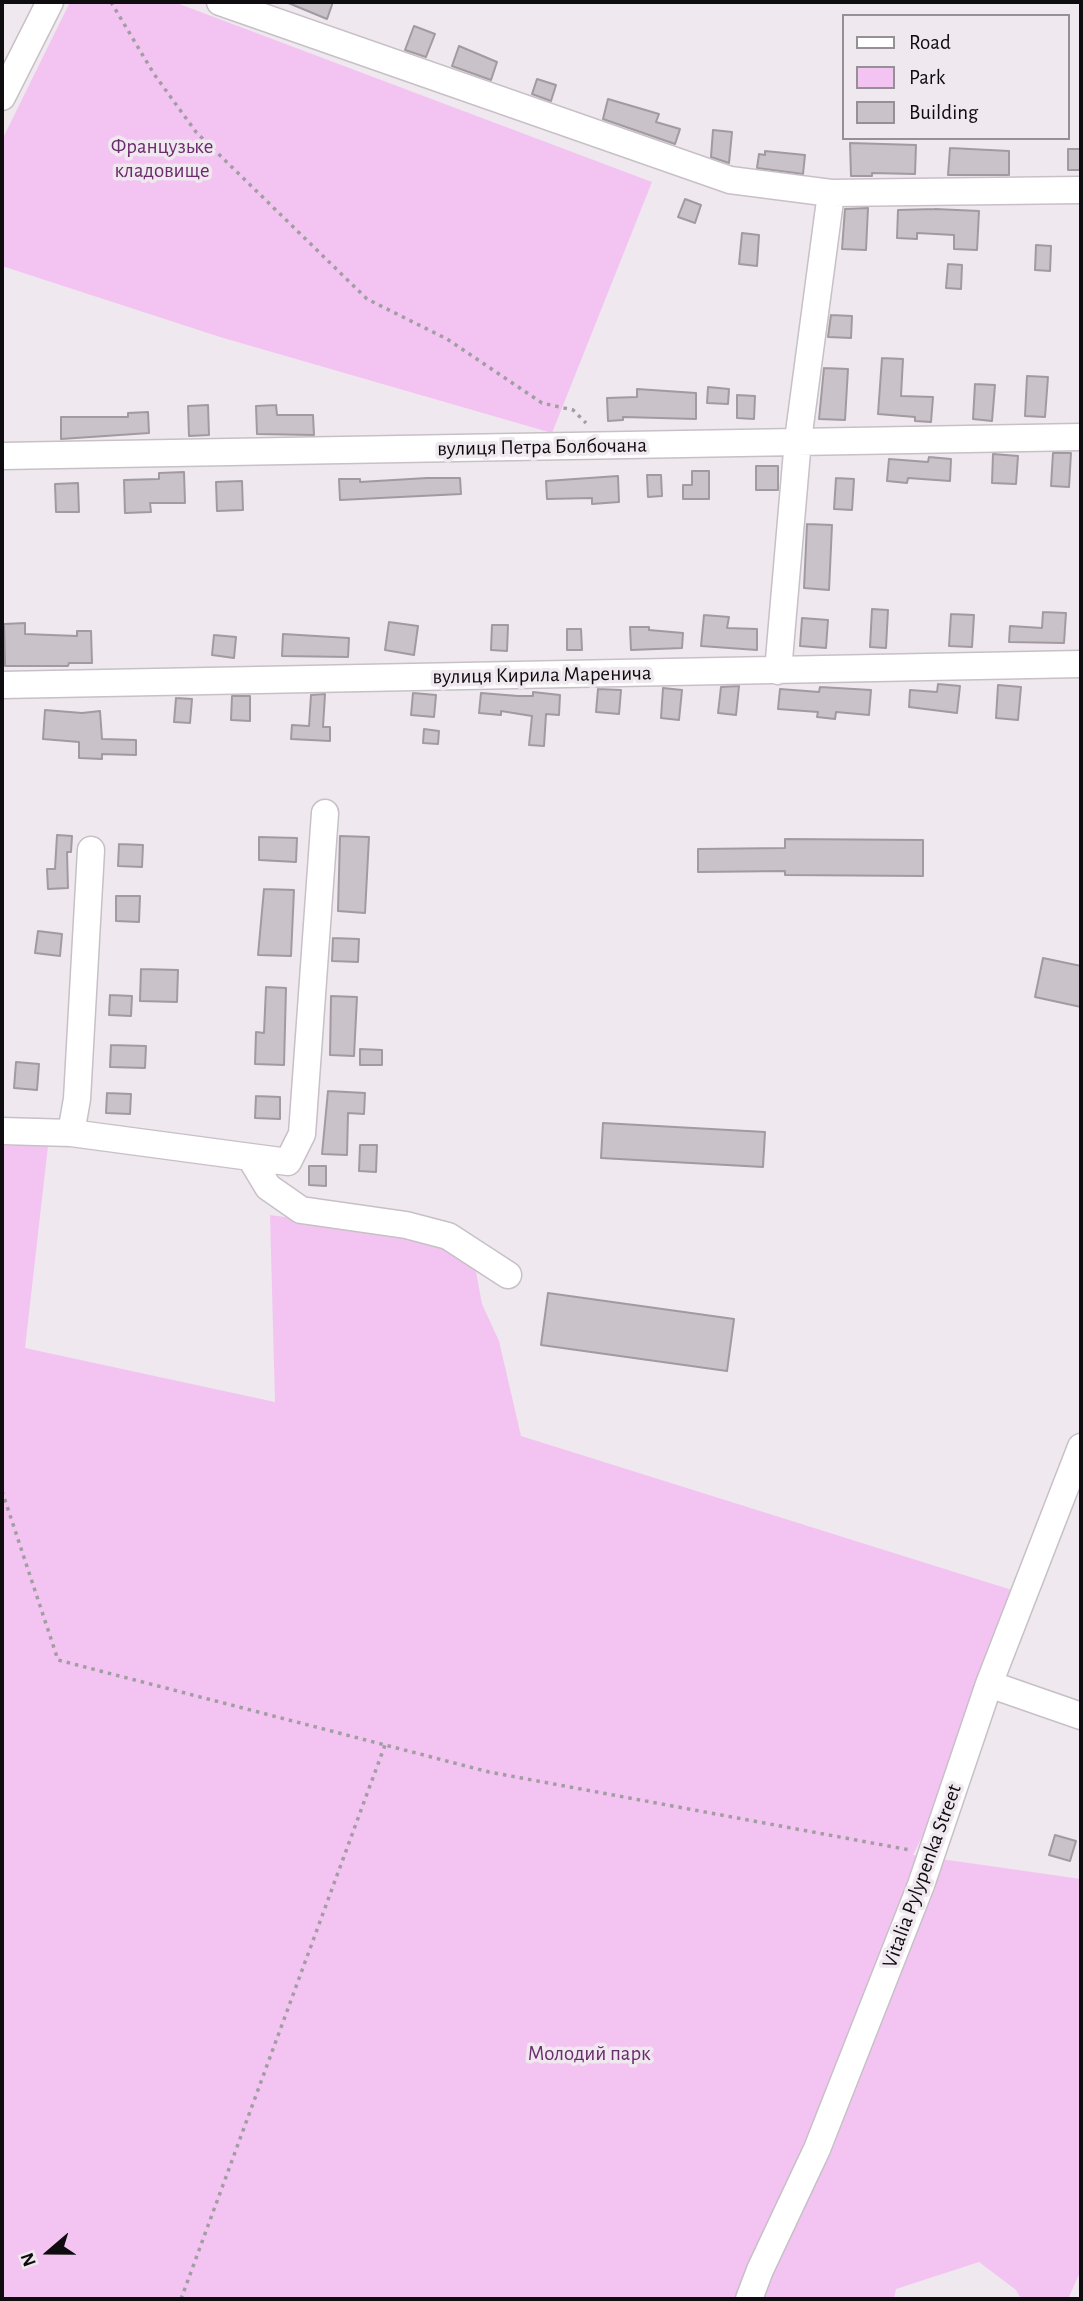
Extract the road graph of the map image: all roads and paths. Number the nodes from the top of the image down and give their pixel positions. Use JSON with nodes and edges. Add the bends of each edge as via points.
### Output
{"nodes":[{"id":1,"x":50,"y":2,"type":"edge"},
{"id":2,"x":111,"y":2,"type":"edge"},
{"id":3,"x":220,"y":2,"type":"edge"},
{"id":4,"x":2,"y":97,"type":"edge"},
{"id":5,"x":1081,"y":190,"type":"edge"},
{"id":6,"x":831,"y":194,"type":"junction"},
{"id":7,"x":1081,"y":437,"type":"edge"},
{"id":8,"x":798,"y":440,"type":"junction"},
{"id":9,"x":608,"y":446,"type":"junction"},
{"id":10,"x":2,"y":456,"type":"edge"},
{"id":11,"x":1081,"y":664,"type":"edge"},
{"id":12,"x":778,"y":671,"type":"junction"},
{"id":13,"x":2,"y":685,"type":"edge"},
{"id":14,"x":325,"y":813,"type":"dead end"},
{"id":15,"x":91,"y":850,"type":"dead end"},
{"id":16,"x":2,"y":1131,"type":"edge"},
{"id":17,"x":71,"y":1133,"type":"junction"},
{"id":18,"x":250,"y":1157,"type":"junction"},
{"id":19,"x":508,"y":1275,"type":"dead end"},
{"id":20,"x":1081,"y":1447,"type":"edge"},
{"id":21,"x":2,"y":1491,"type":"edge"},
{"id":22,"x":989,"y":1684,"type":"junction"},
{"id":23,"x":1081,"y":1716,"type":"edge"},
{"id":24,"x":386,"y":1745,"type":"junction"},
{"id":25,"x":932,"y":1854,"type":"junction"},
{"id":26,"x":181,"y":2299,"type":"edge"},
{"id":27,"x":749,"y":2299,"type":"edge"}],
"edges":[{"from":1,"to":4,"type":"street"},
{"from":2,"to":9,"type":"path","via":[[196,132],[367,299],[447,339],[542,403],[573,410]]},
{"from":3,"to":6,"type":"street","via":[[730,180]]},
{"from":5,"to":6,"type":"street"},
{"from":6,"to":8,"type":"street"},
{"from":7,"to":8,"type":"street","name":"вулиця Петра Болбочана"},
{"from":8,"to":9,"type":"street","name":"вулиця Петра Болбочана"},
{"from":8,"to":12,"type":"street"},
{"from":9,"to":10,"type":"street","name":"вулиця Петра Болбочана"},
{"from":11,"to":12,"type":"street","name":"вулиця Кирила Маренича"},
{"from":12,"to":13,"type":"street","name":"вулиця Кирила Маренича"},
{"from":14,"to":18,"type":"street","via":[[302,1135],[288,1162]]},
{"from":15,"to":17,"type":"street","via":[[77,1099]]},
{"from":16,"to":17,"type":"street"},
{"from":17,"to":18,"type":"street"},
{"from":18,"to":19,"type":"street","via":[[268,1187],[301,1210],[406,1225],[448,1236]]},
{"from":20,"to":22,"type":"street","name":"Vitalia Pylypenka Street"},
{"from":21,"to":24,"type":"path","via":[[58,1660]]},
{"from":22,"to":23,"type":"street"},
{"from":22,"to":25,"type":"street","name":"Vitalia Pylypenka Street"},
{"from":24,"to":25,"type":"path","via":[[489,1772]]},
{"from":24,"to":26,"type":"path"},
{"from":25,"to":27,"type":"street","name":"Vitalia Pylypenka Street","via":[[817,2149]]}]}
